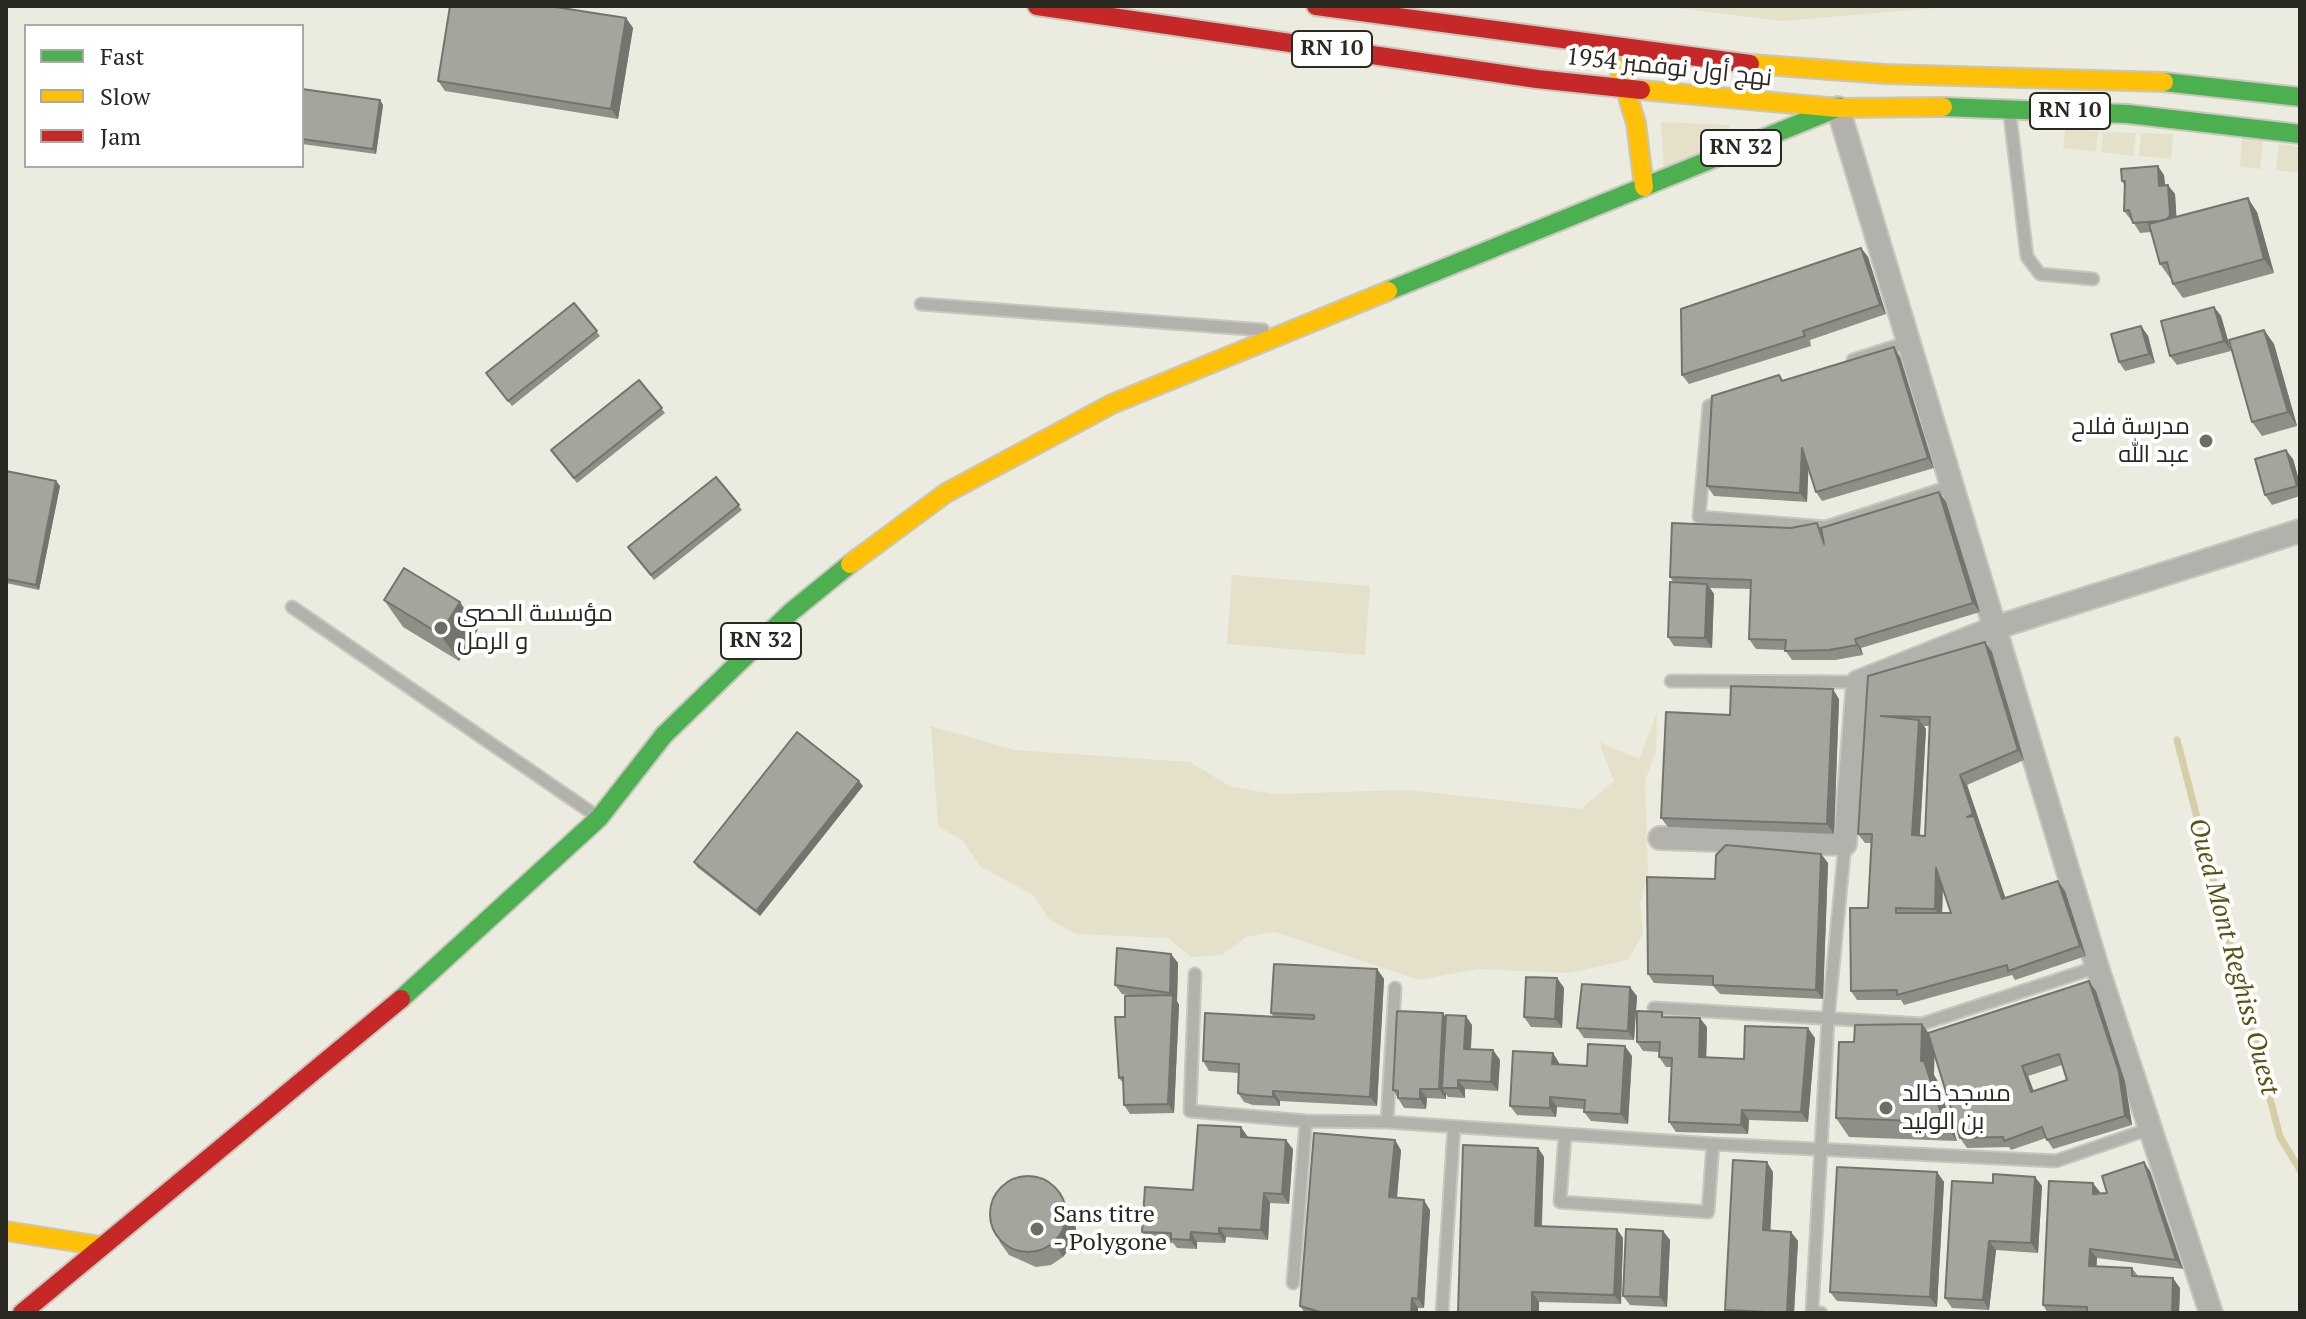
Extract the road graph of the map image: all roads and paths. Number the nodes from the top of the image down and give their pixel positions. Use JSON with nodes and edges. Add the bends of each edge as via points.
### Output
{"nodes":[{"id":1,"x":1037,"y":6,"type":"edge"},
{"id":2,"x":1316,"y":6,"type":"edge"},
{"id":3,"x":1603,"y":45,"type":"junction"},
{"id":4,"x":1885,"y":74,"type":"junction"},
{"id":5,"x":1576,"y":83,"type":"junction"},
{"id":6,"x":1628,"y":88,"type":"junction"},
{"id":7,"x":2300,"y":97,"type":"edge"},
{"id":8,"x":2009,"y":107,"type":"junction"},
{"id":9,"x":1838,"y":108,"type":"junction"},
{"id":10,"x":2300,"y":134,"type":"edge"},
{"id":11,"x":1640,"y":157,"type":"junction"},
{"id":12,"x":1644,"y":187,"type":"junction"},
{"id":13,"x":2093,"y":279,"type":"dead end"},
{"id":14,"x":921,"y":304,"type":"dead end"},
{"id":15,"x":1285,"y":332,"type":"junction"},
{"id":16,"x":1910,"y":341,"type":"junction"},
{"id":17,"x":1838,"y":365,"type":"edge"},
{"id":18,"x":1737,"y":397,"type":"edge"},
{"id":19,"x":1952,"y":486,"type":"junction"},
{"id":20,"x":2300,"y":531,"type":"edge"},
{"id":21,"x":292,"y":607,"type":"dead end"},
{"id":22,"x":1997,"y":627,"type":"junction"},
{"id":23,"x":1671,"y":681,"type":"dead end"},
{"id":24,"x":1858,"y":682,"type":"junction"},
{"id":25,"x":599,"y":818,"type":"junction"},
{"id":26,"x":1660,"y":838,"type":"dead end"},
{"id":27,"x":1845,"y":844,"type":"junction"},
{"id":28,"x":2097,"y":967,"type":"junction"},
{"id":29,"x":1195,"y":974,"type":"dead end"},
{"id":30,"x":1395,"y":988,"type":"dead end"},
{"id":31,"x":1654,"y":1008,"type":"edge"},
{"id":32,"x":1828,"y":1019,"type":"junction"},
{"id":33,"x":1306,"y":1121,"type":"junction"},
{"id":34,"x":1387,"y":1122,"type":"junction"},
{"id":35,"x":1454,"y":1127,"type":"junction"},
{"id":36,"x":2152,"y":1127,"type":"junction"},
{"id":37,"x":1565,"y":1135,"type":"junction"},
{"id":38,"x":1713,"y":1144,"type":"junction"},
{"id":39,"x":1821,"y":1150,"type":"junction"},
{"id":40,"x":6,"y":1231,"type":"edge"},
{"id":41,"x":101,"y":1246,"type":"junction"},
{"id":42,"x":1293,"y":1283,"type":"dead end"},
{"id":43,"x":22,"y":1313,"type":"edge"},
{"id":44,"x":1442,"y":1313,"type":"edge"},
{"id":45,"x":1821,"y":1313,"type":"edge"},
{"id":46,"x":2211,"y":1313,"type":"edge"}],
"edges":[{"from":1,"to":5,"type":"main road","name":"نهج أول نوفمبر 1954","number":"RN 10"},
{"from":2,"to":3,"type":"main road","name":"نهج أول نوفمبر 1954","number":"RN 10"},
{"from":3,"to":4,"type":"main road","name":"نهج أول نوفمبر 1954","number":"RN 10","via":[[1726,62]]},
{"from":3,"to":6,"type":"main road"},
{"from":4,"to":7,"type":"main road","name":"نهج أول نوفمبر 1954","number":"RN 10","via":[[2138,80]]},
{"from":4,"to":9,"type":"main road","number":"RN 32"},
{"from":5,"to":6,"type":"main road","name":"نهج أول نوفمبر 1954","number":"RN 10"},
{"from":5,"to":11,"type":"main road","via":[[1608,112]]},
{"from":6,"to":9,"type":"main road","name":"نهج أول نوفمبر 1954","number":"RN 10"},
{"from":6,"to":11,"type":"main road"},
{"from":8,"to":9,"type":"main road","name":"نهج أول نوفمبر 1954","number":"RN 10"},
{"from":8,"to":10,"type":"main road","name":"نهج أول نوفمبر 1954","number":"RN 10","via":[[2213,121]]},
{"from":8,"to":13,"type":"lane","via":[[2027,257],[2040,274]]},
{"from":9,"to":12,"type":"main road","number":"RN 32"},
{"from":9,"to":16,"type":"street"},
{"from":11,"to":12,"type":"main road"},
{"from":12,"to":15,"type":"main road","number":"RN 32"},
{"from":14,"to":15,"type":"lane"},
{"from":15,"to":25,"type":"main road","number":"RN 32","via":[[1050,434],[946,493],[884,536],[791,612],[664,735]]},
{"from":16,"to":17,"type":"lane"},
{"from":16,"to":19,"type":"street"},
{"from":18,"to":19,"type":"lane","via":[[1709,406],[1699,517],[1826,527]]},
{"from":19,"to":22,"type":"street"},
{"from":20,"to":22,"type":"street"},
{"from":21,"to":25,"type":"lane"},
{"from":22,"to":24,"type":"street"},
{"from":22,"to":28,"type":"street"},
{"from":23,"to":24,"type":"lane"},
{"from":24,"to":27,"type":"street"},
{"from":25,"to":41,"type":"main road","number":"RN 32","via":[[386,1013]]},
{"from":26,"to":27,"type":"street"},
{"from":27,"to":32,"type":"lane"},
{"from":28,"to":32,"type":"lane","via":[[1922,1024]]},
{"from":28,"to":36,"type":"street"},
{"from":29,"to":33,"type":"lane","via":[[1190,1111]]},
{"from":30,"to":34,"type":"lane"},
{"from":31,"to":32,"type":"lane"},
{"from":32,"to":39,"type":"lane"},
{"from":33,"to":34,"type":"lane"},
{"from":33,"to":42,"type":"lane"},
{"from":34,"to":35,"type":"lane"},
{"from":35,"to":37,"type":"lane"},
{"from":35,"to":44,"type":"lane"},
{"from":36,"to":39,"type":"lane","via":[[2056,1161]]},
{"from":36,"to":46,"type":"street"},
{"from":37,"to":38,"type":"lane"},
{"from":37,"to":38,"type":"lane","via":[[1560,1202],[1708,1212]]},
{"from":38,"to":39,"type":"lane"},
{"from":39,"to":45,"type":"lane","via":[[1812,1312]]},
{"from":40,"to":41,"type":"main road"},
{"from":41,"to":43,"type":"main road","number":"RN 32"}]}
